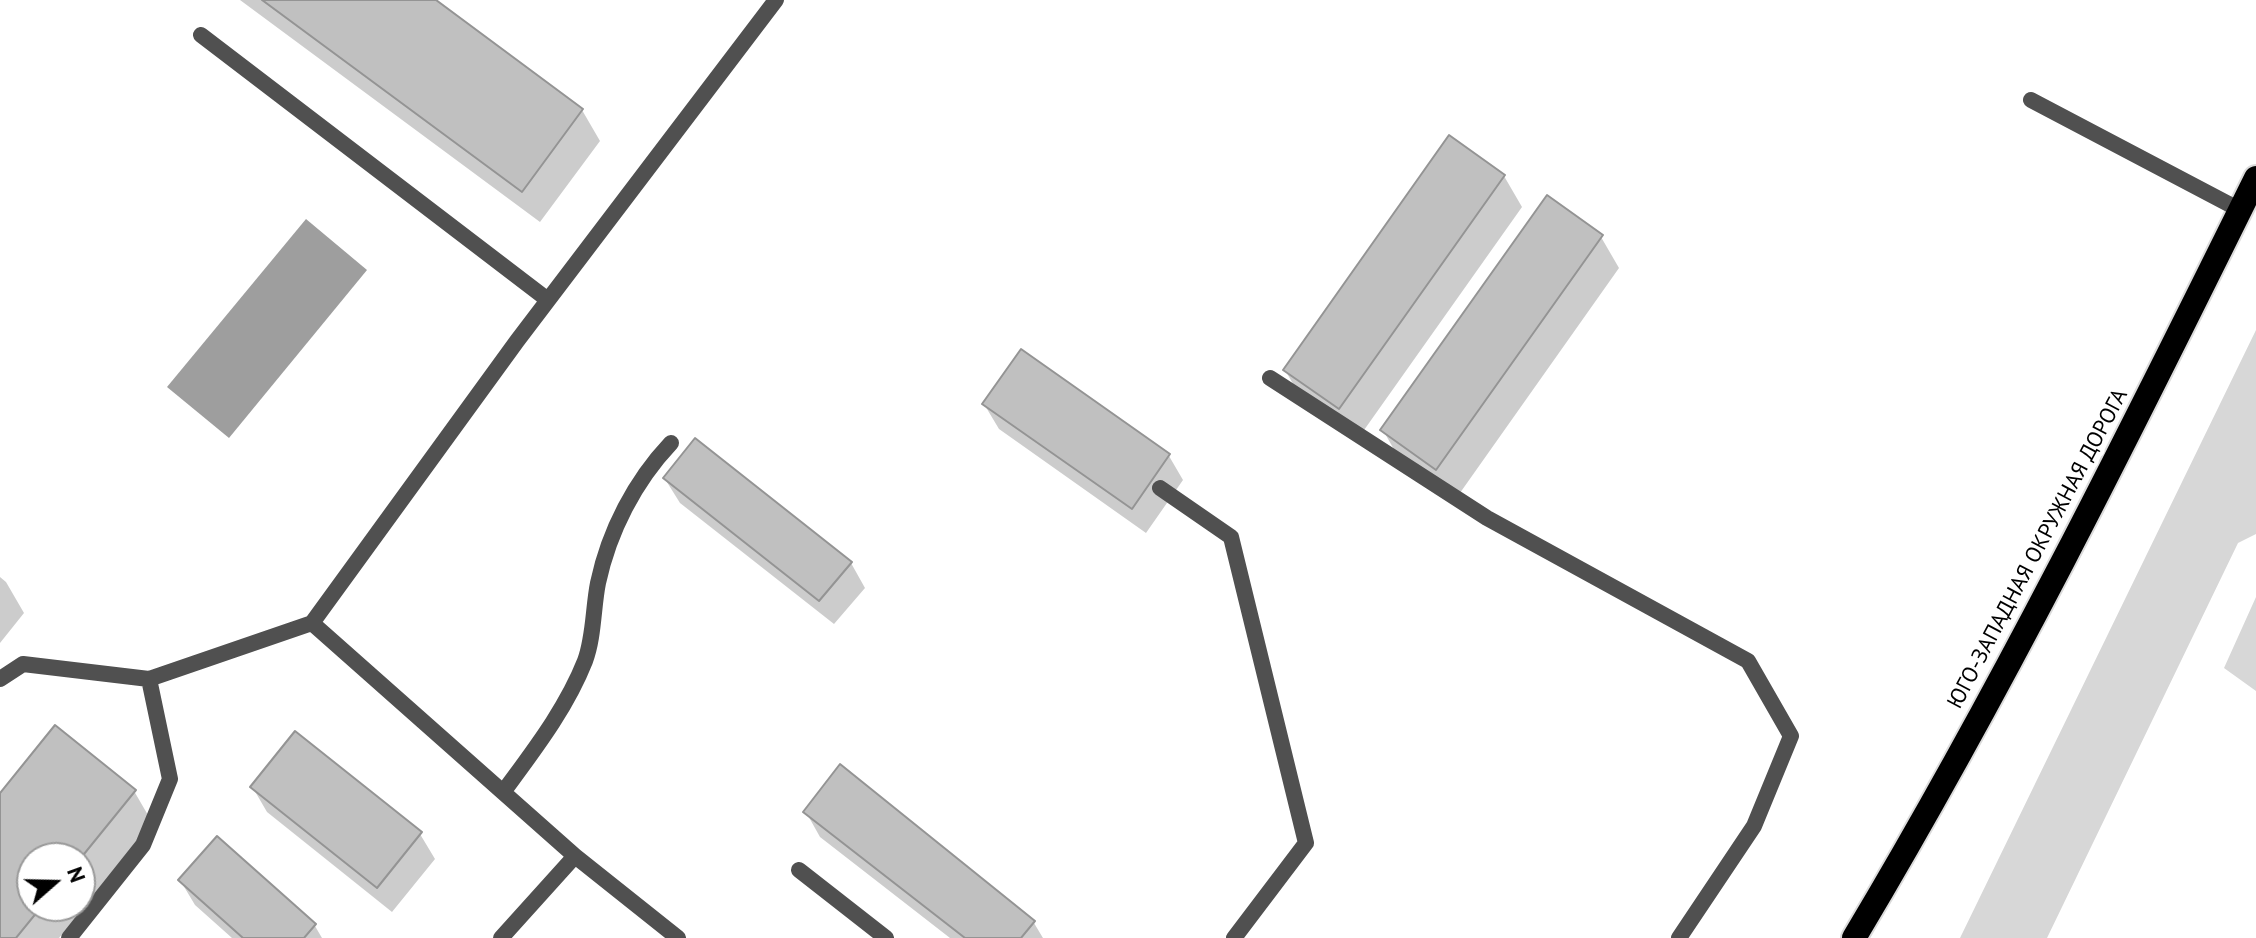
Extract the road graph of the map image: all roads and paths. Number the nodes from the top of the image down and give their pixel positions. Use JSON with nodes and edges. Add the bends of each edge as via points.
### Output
{"nodes":[{"id":1,"x":776,"y":0,"type":"edge"},
{"id":2,"x":201,"y":35,"type":"dead end"},
{"id":3,"x":2031,"y":100,"type":"dead end"},
{"id":4,"x":2256,"y":178,"type":"edge"},
{"id":5,"x":2240,"y":210,"type":"junction"},
{"id":6,"x":548,"y":300,"type":"junction"},
{"id":7,"x":1270,"y":378,"type":"dead end"},
{"id":8,"x":671,"y":443,"type":"dead end"},
{"id":9,"x":1160,"y":488,"type":"dead end"},
{"id":10,"x":312,"y":623,"type":"junction"},
{"id":11,"x":0,"y":679,"type":"edge"},
{"id":12,"x":149,"y":679,"type":"junction"},
{"id":13,"x":504,"y":791,"type":"junction"},
{"id":14,"x":575,"y":856,"type":"junction"},
{"id":15,"x":799,"y":870,"type":"dead end"},
{"id":16,"x":69,"y":938,"type":"edge"},
{"id":17,"x":501,"y":938,"type":"edge"},
{"id":18,"x":678,"y":938,"type":"edge"},
{"id":19,"x":886,"y":938,"type":"edge"},
{"id":20,"x":1234,"y":938,"type":"edge"},
{"id":21,"x":1679,"y":938,"type":"edge"},
{"id":22,"x":1854,"y":938,"type":"edge"}],
"edges":[{"from":1,"to":6,"type":"lane"},
{"from":2,"to":6,"type":"lane"},
{"from":3,"to":5,"type":"lane"},
{"from":4,"to":5,"type":"highway","name":"ЮГО-ЗАПАДНАЯ ОКРУЖНАЯ ДОРОГА"},
{"from":5,"to":22,"type":"highway","name":"ЮГО-ЗАПАДНАЯ ОКРУЖНАЯ ДОРОГА","via":[[2034,616]]},
{"from":6,"to":10,"type":"lane"},
{"from":7,"to":21,"type":"lane","via":[[1487,518],[1748,661],[1791,736],[1754,826]]},
{"from":8,"to":13,"type":"lane","via":[[623,510],[599,579],[586,659],[551,726]]},
{"from":9,"to":20,"type":"lane","via":[[1231,537],[1306,843]]},
{"from":10,"to":12,"type":"lane"},
{"from":10,"to":13,"type":"lane"},
{"from":11,"to":12,"type":"lane","via":[[23,664]]},
{"from":12,"to":16,"type":"lane","via":[[170,779],[143,845]]},
{"from":13,"to":14,"type":"lane"},
{"from":14,"to":17,"type":"lane"},
{"from":14,"to":18,"type":"lane"},
{"from":15,"to":19,"type":"lane"}]}
